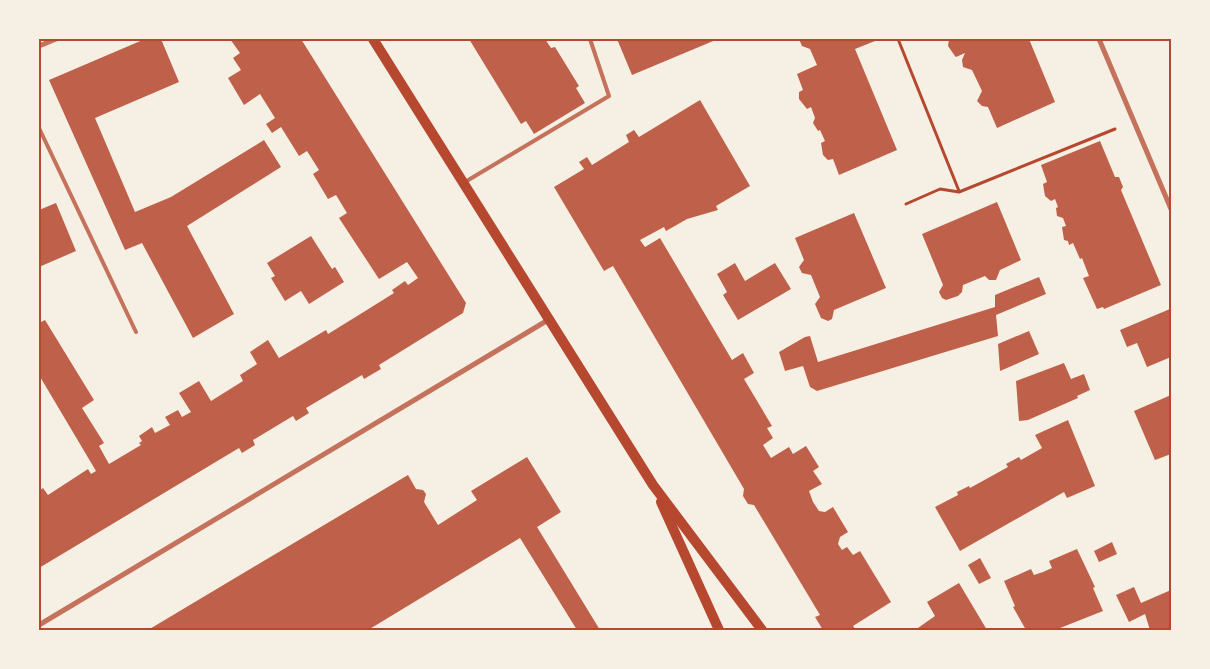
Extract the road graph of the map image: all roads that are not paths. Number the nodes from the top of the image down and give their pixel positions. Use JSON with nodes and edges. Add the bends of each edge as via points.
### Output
{"nodes":[{"id":1,"x":56,"y":39,"type":"edge"},
{"id":2,"x":373,"y":39,"type":"edge"},
{"id":3,"x":590,"y":39,"type":"edge"},
{"id":4,"x":1099,"y":39,"type":"edge"},
{"id":5,"x":39,"y":46,"type":"edge"},
{"id":6,"x":39,"y":128,"type":"edge"},
{"id":7,"x":463,"y":183,"type":"junction"},
{"id":8,"x":1171,"y":209,"type":"edge"},
{"id":9,"x":548,"y":320,"type":"junction"},
{"id":10,"x":136,"y":332,"type":"dead end"},
{"id":11,"x":653,"y":485,"type":"junction"},
{"id":12,"x":39,"y":625,"type":"edge"},
{"id":13,"x":719,"y":630,"type":"edge"},
{"id":14,"x":762,"y":630,"type":"edge"}],
"edges":[{"from":1,"to":5,"type":"street"},
{"from":2,"to":7,"type":"main road"},
{"from":3,"to":7,"type":"lane","via":[[610,96]]},
{"from":4,"to":8,"type":"street"},
{"from":6,"to":10,"type":"lane"},
{"from":7,"to":9,"type":"main road"},
{"from":9,"to":11,"type":"main road"},
{"from":9,"to":12,"type":"street"},
{"from":11,"to":13,"type":"main road"},
{"from":11,"to":14,"type":"main road"}]}
